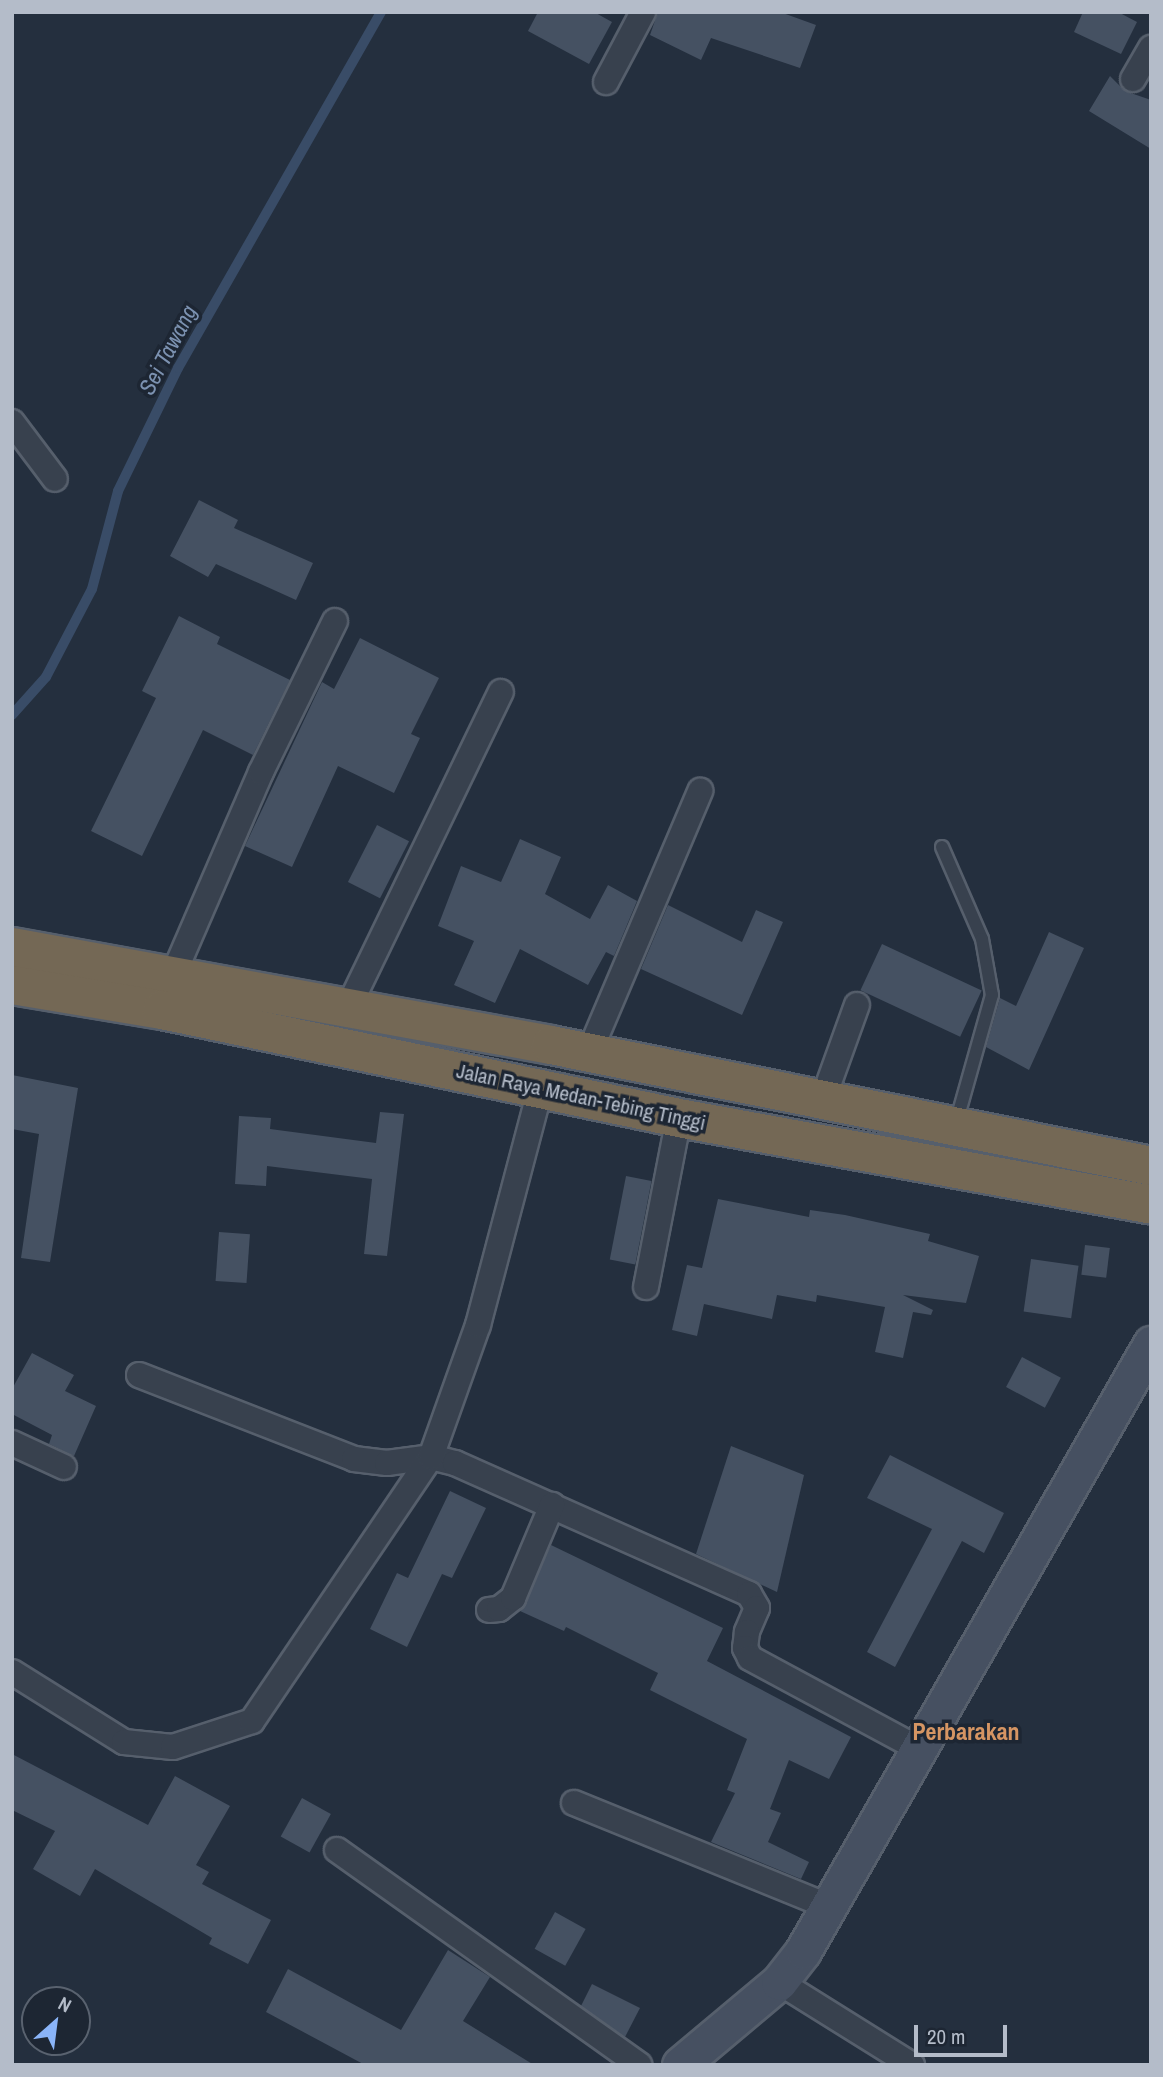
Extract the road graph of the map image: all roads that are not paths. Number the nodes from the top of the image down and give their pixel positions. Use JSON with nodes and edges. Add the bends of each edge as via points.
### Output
{"nodes":[{"id":1,"x":643,"y":12,"type":"edge"},
{"id":2,"x":1151,"y":48,"type":"edge"},
{"id":3,"x":1133,"y":79,"type":"dead end"},
{"id":4,"x":606,"y":82,"type":"dead end"},
{"id":5,"x":12,"y":422,"type":"edge"},
{"id":6,"x":55,"y":479,"type":"dead end"},
{"id":7,"x":335,"y":621,"type":"dead end"},
{"id":8,"x":501,"y":692,"type":"dead end"},
{"id":9,"x":700,"y":791,"type":"dead end"},
{"id":10,"x":942,"y":847,"type":"dead end"},
{"id":11,"x":12,"y":947,"type":"edge"},
{"id":12,"x":174,"y":973,"type":"junction"},
{"id":13,"x":12,"y":985,"type":"edge"},
{"id":14,"x":857,"y":1005,"type":"dead end"},
{"id":15,"x":348,"y":1008,"type":"junction"},
{"id":16,"x":589,"y":1053,"type":"junction"},
{"id":17,"x":541,"y":1087,"type":"junction"},
{"id":18,"x":579,"y":1095,"type":"junction"},
{"id":19,"x":822,"y":1102,"type":"junction"},
{"id":20,"x":679,"y":1118,"type":"junction"},
{"id":21,"x":954,"y":1127,"type":"junction"},
{"id":22,"x":1151,"y":1166,"type":"edge"},
{"id":23,"x":1151,"y":1205,"type":"edge"},
{"id":24,"x":646,"y":1287,"type":"dead end"},
{"id":25,"x":1151,"y":1344,"type":"edge"},
{"id":26,"x":139,"y":1375,"type":"dead end"},
{"id":27,"x":12,"y":1443,"type":"edge"},
{"id":28,"x":431,"y":1457,"type":"junction"},
{"id":29,"x":64,"y":1467,"type":"dead end"},
{"id":30,"x":552,"y":1505,"type":"junction"},
{"id":31,"x":489,"y":1610,"type":"dead end"},
{"id":32,"x":12,"y":1672,"type":"edge"},
{"id":33,"x":919,"y":1749,"type":"junction"},
{"id":34,"x":574,"y":1803,"type":"dead end"},
{"id":35,"x":337,"y":1850,"type":"dead end"},
{"id":36,"x":830,"y":1907,"type":"junction"},
{"id":37,"x":779,"y":1982,"type":"junction"},
{"id":38,"x":639,"y":2065,"type":"edge"},
{"id":39,"x":680,"y":2065,"type":"edge"},
{"id":40,"x":912,"y":2065,"type":"edge"}],
"edges":[{"from":1,"to":4,"type":"street"},
{"from":2,"to":3,"type":"street"},
{"from":5,"to":6,"type":"street"},
{"from":7,"to":12,"type":"street","via":[[261,772]]},
{"from":8,"to":15,"type":"street"},
{"from":9,"to":16,"type":"street"},
{"from":10,"to":21,"type":"lane","via":[[982,939],[992,995]]},
{"from":11,"to":12,"type":"highway","name":"Jalan Raya Medan-Tebing Tinggi"},
{"from":12,"to":15,"type":"highway","name":"Jalan Raya Medan-Tebing Tinggi"},
{"from":13,"to":17,"type":"highway","name":"Jalan Raya Medan-Tebing Tinggi","via":[[162,1010]]},
{"from":14,"to":19,"type":"street"},
{"from":15,"to":16,"type":"highway","name":"Jalan Raya Medan-Tebing Tinggi"},
{"from":16,"to":18,"type":"highway"},
{"from":16,"to":19,"type":"highway","name":"Jalan Raya Medan-Tebing Tinggi"},
{"from":17,"to":18,"type":"highway","name":"Jalan Raya Medan-Tebing Tinggi"},
{"from":17,"to":28,"type":"street","via":[[478,1325]]},
{"from":18,"to":20,"type":"highway","name":"Jalan Raya Medan-Tebing Tinggi"},
{"from":19,"to":21,"type":"highway","name":"Jalan Raya Medan-Tebing Tinggi"},
{"from":20,"to":23,"type":"highway","name":"Jalan Raya Medan-Tebing Tinggi"},
{"from":20,"to":24,"type":"street"},
{"from":21,"to":22,"type":"highway","name":"Jalan Raya Medan-Tebing Tinggi"},
{"from":25,"to":33,"type":"street"},
{"from":26,"to":28,"type":"street","via":[[354,1459],[387,1463]]},
{"from":27,"to":29,"type":"street"},
{"from":28,"to":30,"type":"street"},
{"from":28,"to":32,"type":"street","via":[[252,1721],[173,1747],[124,1742]]},
{"from":30,"to":31,"type":"street","via":[[513,1598],[499,1609]]},
{"from":30,"to":33,"type":"street","via":[[755,1598],[757,1608],[745,1648],[750,1658]]},
{"from":33,"to":36,"type":"street"},
{"from":34,"to":36,"type":"street"},
{"from":35,"to":38,"type":"street"},
{"from":36,"to":37,"type":"street"},
{"from":37,"to":39,"type":"street"},
{"from":37,"to":40,"type":"street"}]}
